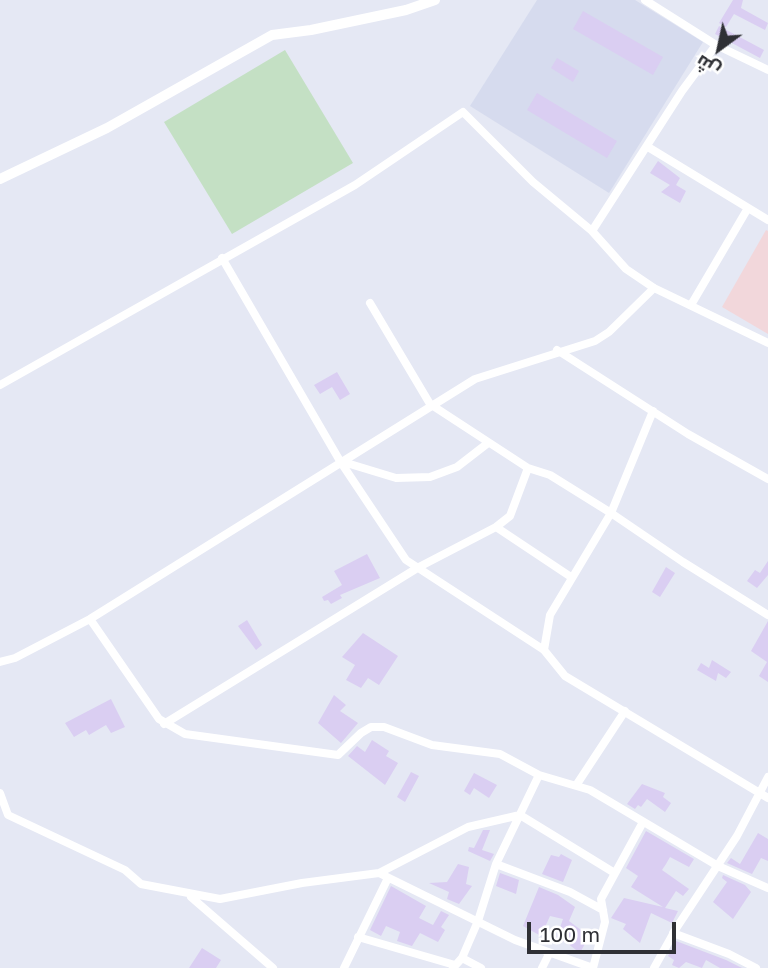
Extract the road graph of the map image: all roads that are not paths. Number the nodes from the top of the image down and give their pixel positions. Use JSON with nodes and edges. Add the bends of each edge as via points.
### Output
{"nodes":[{"id":1,"x":435,"y":0,"type":"edge"},
{"id":2,"x":645,"y":0,"type":"edge"},
{"id":3,"x":716,"y":45,"type":"junction"},
{"id":4,"x":768,"y":70,"type":"edge"},
{"id":5,"x":648,"y":147,"type":"junction"},
{"id":6,"x":0,"y":179,"type":"edge"},
{"id":7,"x":748,"y":208,"type":"junction"},
{"id":8,"x":768,"y":220,"type":"edge"},
{"id":9,"x":592,"y":231,"type":"junction"},
{"id":10,"x":222,"y":258,"type":"junction"},
{"id":11,"x":654,"y":288,"type":"junction"},
{"id":12,"x":370,"y":303,"type":"dead end"},
{"id":13,"x":691,"y":305,"type":"junction"},
{"id":14,"x":768,"y":343,"type":"edge"},
{"id":15,"x":558,"y":350,"type":"junction"},
{"id":16,"x":0,"y":385,"type":"edge"},
{"id":17,"x":430,"y":404,"type":"junction"},
{"id":18,"x":653,"y":411,"type":"junction"},
{"id":19,"x":488,"y":443,"type":"junction"},
{"id":20,"x":340,"y":461,"type":"junction"},
{"id":21,"x":528,"y":468,"type":"junction"},
{"id":22,"x":768,"y":479,"type":"edge"},
{"id":23,"x":611,"y":513,"type":"junction"},
{"id":24,"x":496,"y":527,"type":"junction"},
{"id":25,"x":419,"y":567,"type":"junction"},
{"id":26,"x":571,"y":577,"type":"junction"},
{"id":27,"x":768,"y":615,"type":"edge"},
{"id":28,"x":90,"y":619,"type":"junction"},
{"id":29,"x":544,"y":650,"type":"junction"},
{"id":30,"x":0,"y":662,"type":"edge"},
{"id":31,"x":625,"y":711,"type":"junction"},
{"id":32,"x":164,"y":724,"type":"junction"},
{"id":33,"x":539,"y":775,"type":"junction"},
{"id":34,"x":768,"y":777,"type":"edge"},
{"id":35,"x":577,"y":785,"type":"junction"},
{"id":36,"x":0,"y":793,"type":"edge"},
{"id":37,"x":764,"y":796,"type":"edge"},
{"id":38,"x":520,"y":815,"type":"junction"},
{"id":39,"x":643,"y":822,"type":"junction"},
{"id":40,"x":496,"y":864,"type":"junction"},
{"id":41,"x":718,"y":866,"type":"junction"},
{"id":42,"x":613,"y":872,"type":"junction"},
{"id":43,"x":379,"y":873,"type":"junction"},
{"id":44,"x":388,"y":878,"type":"junction"},
{"id":45,"x":768,"y":888,"type":"edge"},
{"id":46,"x":189,"y":895,"type":"junction"},
{"id":47,"x":603,"y":910,"type":"junction"},
{"id":48,"x":478,"y":921,"type":"junction"},
{"id":49,"x":673,"y":933,"type":"junction"},
{"id":50,"x":358,"y":937,"type":"junction"},
{"id":51,"x":549,"y":954,"type":"junction"},
{"id":52,"x":462,"y":958,"type":"junction"},
{"id":53,"x":454,"y":967,"type":"edge"},
{"id":54,"x":273,"y":968,"type":"edge"},
{"id":55,"x":344,"y":968,"type":"edge"},
{"id":56,"x":481,"y":968,"type":"edge"},
{"id":57,"x":542,"y":968,"type":"edge"},
{"id":58,"x":593,"y":968,"type":"edge"},
{"id":59,"x":654,"y":968,"type":"edge"},
{"id":60,"x":756,"y":968,"type":"edge"}],
"edges":[{"from":1,"to":6,"type":"street","via":[[272,35],[107,128]]},
{"from":2,"to":3,"type":"street"},
{"from":3,"to":4,"type":"street"},
{"from":3,"to":5,"type":"street"},
{"from":5,"to":7,"type":"street"},
{"from":5,"to":9,"type":"street"},
{"from":7,"to":8,"type":"street"},
{"from":7,"to":13,"type":"street"},
{"from":9,"to":10,"type":"street","via":[[533,182],[463,112],[355,185]]},
{"from":9,"to":11,"type":"street","via":[[625,268]]},
{"from":10,"to":16,"type":"street"},
{"from":10,"to":20,"type":"street"},
{"from":11,"to":13,"type":"street"},
{"from":11,"to":15,"type":"street","via":[[609,332],[585,345]]},
{"from":12,"to":17,"type":"street"},
{"from":13,"to":14,"type":"street"},
{"from":15,"to":17,"type":"street","via":[[475,379]]},
{"from":15,"to":18,"type":"street"},
{"from":17,"to":19,"type":"street"},
{"from":17,"to":20,"type":"street"},
{"from":18,"to":22,"type":"street"},
{"from":18,"to":23,"type":"street"},
{"from":19,"to":20,"type":"street","via":[[457,467],[430,477],[396,478]]},
{"from":19,"to":21,"type":"street"},
{"from":20,"to":25,"type":"street","via":[[406,560]]},
{"from":20,"to":28,"type":"street"},
{"from":21,"to":23,"type":"street","via":[[550,475]]},
{"from":21,"to":24,"type":"street","via":[[510,516]]},
{"from":23,"to":26,"type":"street"},
{"from":23,"to":27,"type":"street"},
{"from":24,"to":25,"type":"street"},
{"from":24,"to":26,"type":"street"},
{"from":25,"to":29,"type":"street"},
{"from":25,"to":32,"type":"street"},
{"from":26,"to":29,"type":"street","via":[[550,615]]},
{"from":28,"to":30,"type":"street"},
{"from":28,"to":32,"type":"street"},
{"from":29,"to":31,"type":"street","via":[[565,676]]},
{"from":31,"to":35,"type":"street"},
{"from":31,"to":37,"type":"street"},
{"from":32,"to":33,"type":"street","via":[[185,734],[330,755],[344,752],[356,736],[371,727],[384,727],[432,745],[500,754]]},
{"from":33,"to":35,"type":"street"},
{"from":33,"to":38,"type":"street"},
{"from":34,"to":37,"type":"street"},
{"from":35,"to":39,"type":"street"},
{"from":36,"to":46,"type":"street","via":[[8,815],[125,870],[141,884]]},
{"from":37,"to":41,"type":"street"},
{"from":38,"to":40,"type":"street"},
{"from":38,"to":42,"type":"street"},
{"from":38,"to":43,"type":"street","via":[[467,827]]},
{"from":39,"to":41,"type":"street"},
{"from":39,"to":42,"type":"street"},
{"from":40,"to":47,"type":"street","via":[[570,892]]},
{"from":40,"to":48,"type":"street"},
{"from":41,"to":45,"type":"street"},
{"from":41,"to":49,"type":"street"},
{"from":42,"to":47,"type":"street","via":[[601,899]]},
{"from":43,"to":44,"type":"street"},
{"from":43,"to":46,"type":"street","via":[[220,899]]},
{"from":44,"to":48,"type":"street"},
{"from":44,"to":50,"type":"street"},
{"from":46,"to":54,"type":"street"},
{"from":47,"to":58,"type":"street","via":[[605,922]]},
{"from":48,"to":51,"type":"street"},
{"from":48,"to":52,"type":"street"},
{"from":49,"to":59,"type":"street"},
{"from":49,"to":60,"type":"street"},
{"from":50,"to":53,"type":"street"},
{"from":50,"to":55,"type":"street"},
{"from":51,"to":57,"type":"street"},
{"from":51,"to":58,"type":"street"},
{"from":52,"to":53,"type":"street"},
{"from":52,"to":56,"type":"street"}]}
